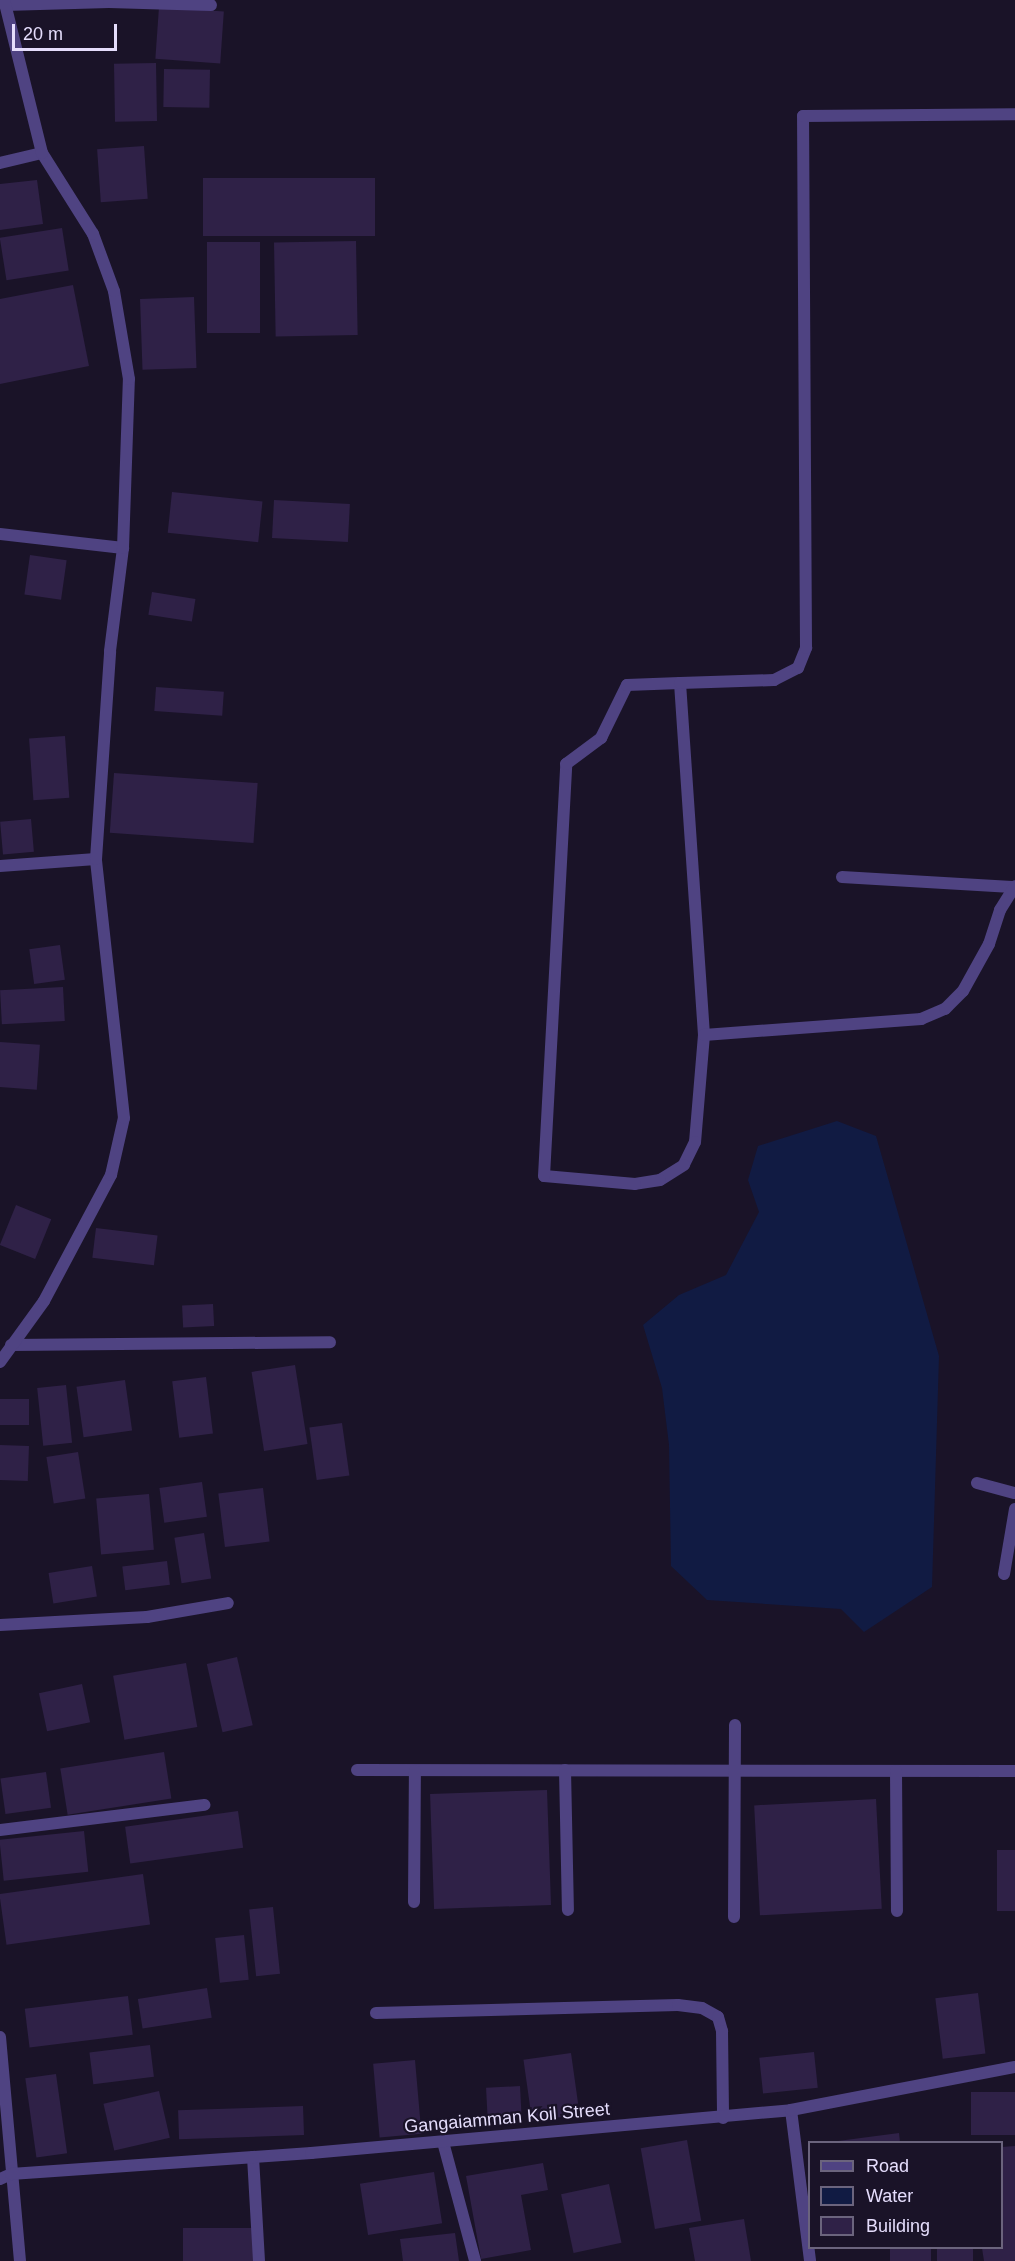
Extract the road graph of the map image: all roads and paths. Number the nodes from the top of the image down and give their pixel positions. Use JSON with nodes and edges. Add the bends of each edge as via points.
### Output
{"nodes":[{"id":1,"x":5,"y":2,"type":"edge"},
{"id":2,"x":211,"y":5,"type":"dead end"},
{"id":3,"x":1015,"y":114,"type":"edge"},
{"id":4,"x":42,"y":153,"type":"junction"},
{"id":5,"x":0,"y":163,"type":"edge"},
{"id":6,"x":0,"y":534,"type":"edge"},
{"id":7,"x":123,"y":548,"type":"junction"},
{"id":8,"x":680,"y":683,"type":"junction"},
{"id":9,"x":96,"y":859,"type":"junction"},
{"id":10,"x":0,"y":866,"type":"edge"},
{"id":11,"x":842,"y":877,"type":"dead end"},
{"id":12,"x":1014,"y":887,"type":"edge"},
{"id":13,"x":704,"y":1035,"type":"junction"},
{"id":14,"x":330,"y":1342,"type":"dead end"},
{"id":15,"x":11,"y":1345,"type":"junction"},
{"id":16,"x":0,"y":1362,"type":"edge"},
{"id":17,"x":977,"y":1483,"type":"dead end"},
{"id":18,"x":1015,"y":1493,"type":"edge"},
{"id":19,"x":1015,"y":1509,"type":"edge"},
{"id":20,"x":1004,"y":1574,"type":"dead end"},
{"id":21,"x":228,"y":1603,"type":"dead end"},
{"id":22,"x":0,"y":1624,"type":"edge"},
{"id":23,"x":735,"y":1725,"type":"dead end"},
{"id":24,"x":357,"y":1770,"type":"dead end"},
{"id":25,"x":565,"y":1770,"type":"junction"},
{"id":26,"x":415,"y":1771,"type":"junction"},
{"id":27,"x":732,"y":1771,"type":"junction"},
{"id":28,"x":896,"y":1771,"type":"junction"},
{"id":29,"x":1015,"y":1771,"type":"edge"},
{"id":30,"x":204,"y":1805,"type":"dead end"},
{"id":31,"x":0,"y":1830,"type":"edge"},
{"id":32,"x":414,"y":1902,"type":"dead end"},
{"id":33,"x":568,"y":1910,"type":"dead end"},
{"id":34,"x":897,"y":1911,"type":"dead end"},
{"id":35,"x":734,"y":1917,"type":"dead end"},
{"id":36,"x":376,"y":2013,"type":"dead end"},
{"id":37,"x":0,"y":2037,"type":"edge"},
{"id":38,"x":1015,"y":2067,"type":"edge"},
{"id":39,"x":791,"y":2110,"type":"junction"},
{"id":40,"x":723,"y":2118,"type":"junction"},
{"id":41,"x":443,"y":2142,"type":"junction"},
{"id":42,"x":253,"y":2157,"type":"junction"},
{"id":43,"x":6,"y":2177,"type":"edge"},
{"id":44,"x":808,"y":2245,"type":"edge"},
{"id":45,"x":20,"y":2261,"type":"edge"},
{"id":46,"x":260,"y":2261,"type":"edge"},
{"id":47,"x":475,"y":2261,"type":"edge"}],
"edges":[{"from":1,"to":2,"type":"street"},
{"from":1,"to":4,"type":"street"},
{"from":3,"to":8,"type":"street","via":[[803,116],[806,648],[798,668],[774,680]]},
{"from":4,"to":5,"type":"street"},
{"from":4,"to":7,"type":"street","via":[[93,234],[114,291],[129,379]]},
{"from":6,"to":7,"type":"street"},
{"from":7,"to":9,"type":"street","via":[[110,651]]},
{"from":8,"to":13,"type":"street"},
{"from":8,"to":13,"type":"street","via":[[627,685],[602,738],[566,764],[544,1176],[635,1184],[660,1180],[684,1165],[695,1142]]},
{"from":9,"to":10,"type":"street"},
{"from":9,"to":15,"type":"street","via":[[124,1118],[111,1175],[44,1301]]},
{"from":11,"to":12,"type":"street"},
{"from":12,"to":13,"type":"street","via":[[963,991],[945,1009],[921,1019]]},
{"from":14,"to":15,"type":"street"},
{"from":15,"to":16,"type":"street"},
{"from":17,"to":18,"type":"street"},
{"from":19,"to":20,"type":"street"},
{"from":21,"to":22,"type":"street","via":[[147,1617]]},
{"from":23,"to":27,"type":"street"},
{"from":24,"to":26,"type":"street"},
{"from":25,"to":26,"type":"street"},
{"from":25,"to":27,"type":"street"},
{"from":25,"to":33,"type":"street"},
{"from":26,"to":32,"type":"street"},
{"from":27,"to":28,"type":"street"},
{"from":27,"to":35,"type":"street"},
{"from":28,"to":29,"type":"street"},
{"from":28,"to":34,"type":"street"},
{"from":30,"to":31,"type":"street"},
{"from":36,"to":40,"type":"street","via":[[678,2005],[702,2008],[718,2017],[722,2031]]},
{"from":37,"to":43,"type":"street"},
{"from":38,"to":39,"type":"street","name":"Gangaiamman Koil Street"},
{"from":39,"to":40,"type":"street","name":"Gangaiamman Koil Street"},
{"from":39,"to":44,"type":"street"},
{"from":40,"to":41,"type":"street","name":"Gangaiamman Koil Street"},
{"from":41,"to":42,"type":"street","name":"Gangaiamman Koil Street"},
{"from":41,"to":47,"type":"street"},
{"from":42,"to":43,"type":"street","name":"Gangaiamman Koil Street"},
{"from":42,"to":46,"type":"street"},
{"from":43,"to":45,"type":"street"}]}
